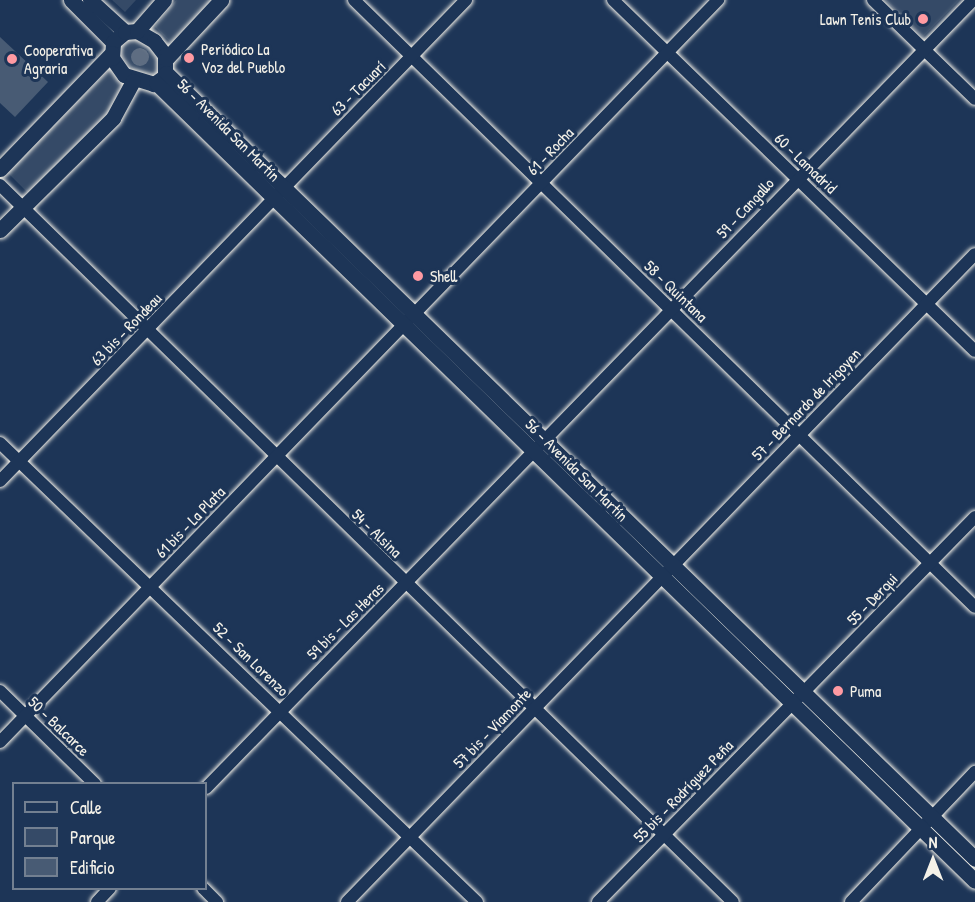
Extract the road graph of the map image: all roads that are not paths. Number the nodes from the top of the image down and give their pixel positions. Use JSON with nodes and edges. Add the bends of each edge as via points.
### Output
{"nodes":[{"id":1,"x":71,"y":0,"type":"edge"},
{"id":2,"x":90,"y":0,"type":"edge"},
{"id":3,"x":164,"y":0,"type":"edge"},
{"id":4,"x":221,"y":0,"type":"edge"},
{"id":5,"x":354,"y":0,"type":"edge"},
{"id":6,"x":466,"y":0,"type":"edge"},
{"id":7,"x":613,"y":0,"type":"edge"},
{"id":8,"x":718,"y":0,"type":"edge"},
{"id":9,"x":873,"y":0,"type":"edge"},
{"id":10,"x":973,"y":0,"type":"edge"},
{"id":11,"x":131,"y":32,"type":"junction"},
{"id":12,"x":112,"y":48,"type":"junction"},
{"id":13,"x":925,"y":50,"type":"junction"},
{"id":14,"x":667,"y":52,"type":"junction"},
{"id":15,"x":412,"y":57,"type":"junction"},
{"id":16,"x":162,"y":72,"type":"junction"},
{"id":17,"x":133,"y":81,"type":"junction"},
{"id":18,"x":975,"y":99,"type":"edge"},
{"id":19,"x":0,"y":169,"type":"edge"},
{"id":20,"x":797,"y":177,"type":"junction"},
{"id":21,"x":542,"y":183,"type":"junction"},
{"id":22,"x":0,"y":185,"type":"edge"},
{"id":23,"x":278,"y":192,"type":"junction"},
{"id":24,"x":23,"y":209,"type":"junction"},
{"id":25,"x":0,"y":230,"type":"edge"},
{"id":26,"x":975,"y":254,"type":"edge"},
{"id":27,"x":928,"y":303,"type":"junction"},
{"id":28,"x":672,"y":310,"type":"junction"},
{"id":29,"x":410,"y":320,"type":"junction"},
{"id":30,"x":146,"y":332,"type":"junction"},
{"id":31,"x":975,"y":351,"type":"edge"},
{"id":32,"x":800,"y":435,"type":"junction"},
{"id":33,"x":0,"y":443,"type":"edge"},
{"id":34,"x":538,"y":446,"type":"junction"},
{"id":35,"x":276,"y":458,"type":"junction"},
{"id":36,"x":19,"y":461,"type":"junction"},
{"id":37,"x":0,"y":481,"type":"edge"},
{"id":38,"x":975,"y":517,"type":"edge"},
{"id":39,"x":930,"y":563,"type":"junction"},
{"id":40,"x":672,"y":566,"type":"junction"},
{"id":41,"x":661,"y":577,"type":"junction"},
{"id":42,"x":406,"y":584,"type":"junction"},
{"id":43,"x":150,"y":586,"type":"junction"},
{"id":44,"x":975,"y":607,"type":"edge"},
{"id":45,"x":0,"y":692,"type":"edge"},
{"id":46,"x":804,"y":692,"type":"junction"},
{"id":47,"x":792,"y":702,"type":"junction"},
{"id":48,"x":535,"y":708,"type":"junction"},
{"id":49,"x":279,"y":710,"type":"junction"},
{"id":50,"x":25,"y":716,"type":"junction"},
{"id":51,"x":0,"y":742,"type":"edge"},
{"id":52,"x":975,"y":772,"type":"edge"},
{"id":53,"x":94,"y":782,"type":"edge"},
{"id":54,"x":207,"y":787,"type":"edge"},
{"id":55,"x":926,"y":823,"type":"junction"},
{"id":56,"x":665,"y":834,"type":"junction"},
{"id":57,"x":410,"y":836,"type":"junction"},
{"id":58,"x":975,"y":859,"type":"edge"},
{"id":59,"x":975,"y":881,"type":"edge"},
{"id":60,"x":108,"y":890,"type":"edge"},
{"id":61,"x":205,"y":890,"type":"edge"},
{"id":62,"x":98,"y":902,"type":"edge"},
{"id":63,"x":217,"y":902,"type":"edge"},
{"id":64,"x":347,"y":902,"type":"edge"},
{"id":65,"x":477,"y":902,"type":"edge"},
{"id":66,"x":598,"y":902,"type":"edge"},
{"id":67,"x":733,"y":902,"type":"edge"},
{"id":68,"x":851,"y":902,"type":"edge"}],
"edges":[{"from":1,"to":12,"type":"main road"},
{"from":2,"to":11,"type":"main road"},
{"from":3,"to":11,"type":"main road"},
{"from":4,"to":16,"type":"main road"},
{"from":5,"to":15,"type":"street","name":"58 - Quintana"},
{"from":6,"to":15,"type":"street","name":"63 - Tacuarí"},
{"from":7,"to":14,"type":"street","name":"60 - Lamadrid"},
{"from":8,"to":14,"type":"street","name":"61 - Rocha"},
{"from":9,"to":13,"type":"street"},
{"from":10,"to":13,"type":"street","name":"59 - Cangallo"},
{"from":11,"to":12,"type":"main road"},
{"from":11,"to":16,"type":"main road","via":[[154,41]]},
{"from":12,"to":17,"type":"main road","via":[[116,66]]},
{"from":12,"to":19,"type":"main road"},
{"from":13,"to":18,"type":"street"},
{"from":13,"to":20,"type":"street","name":"59 - Cangallo"},
{"from":14,"to":20,"type":"street","name":"60 - Lamadrid"},
{"from":14,"to":21,"type":"street","name":"61 - Rocha"},
{"from":15,"to":21,"type":"street","name":"58 - Quintana"},
{"from":15,"to":23,"type":"street","name":"63 - Tacuarí"},
{"from":16,"to":17,"type":"main road"},
{"from":16,"to":23,"type":"main road","name":"56 - Avenida San Martín"},
{"from":17,"to":24,"type":"main road","via":[[113,118]]},
{"from":20,"to":27,"type":"street","name":"60 - Lamadrid"},
{"from":20,"to":28,"type":"street","name":"59 - Cangallo"},
{"from":21,"to":28,"type":"street","name":"58 - Quintana"},
{"from":21,"to":29,"type":"street","name":"61 - Rocha"},
{"from":22,"to":24,"type":"street","name":"54 - Alsina"},
{"from":23,"to":29,"type":"main road","name":"56 - Avenida San Martín"},
{"from":23,"to":30,"type":"street","name":"63 bis - Rondeau"},
{"from":24,"to":25,"type":"main road"},
{"from":24,"to":30,"type":"street","name":"54 - Alsina"},
{"from":26,"to":27,"type":"street","name":"57 - Bernardo de Irigoyen"},
{"from":27,"to":31,"type":"street","name":"60 - Lamadrid"},
{"from":27,"to":32,"type":"street","name":"57 - Bernardo de Irigoyen"},
{"from":28,"to":32,"type":"street","name":"58 - Quintana"},
{"from":28,"to":34,"type":"street","name":"59 - Cangallo"},
{"from":29,"to":34,"type":"main road","name":"56 - Avenida San Martín"},
{"from":29,"to":35,"type":"street","name":"61 bis - La Plata"},
{"from":30,"to":35,"type":"street","name":"54 - Alsina"},
{"from":30,"to":36,"type":"street","name":"63 bis - Rondeau"},
{"from":32,"to":39,"type":"street","name":"58 - Quintana"},
{"from":32,"to":40,"type":"street","name":"57 - Bernardo de Irigoyen"},
{"from":33,"to":36,"type":"street","name":"52 - San Lorenzo"},
{"from":34,"to":40,"type":"main road","name":"56 - Avenida San Martín"},
{"from":34,"to":41,"type":"main road","name":"56 - Avenida San Martín"},
{"from":34,"to":42,"type":"street","name":"59 bis - Las Heras"},
{"from":35,"to":42,"type":"street","name":"54 - Alsina"},
{"from":35,"to":43,"type":"street","name":"61 bis - La Plata"},
{"from":36,"to":37,"type":"street","name":"63 bis - Rondeau"},
{"from":36,"to":43,"type":"street","name":"52 - San Lorenzo"},
{"from":38,"to":39,"type":"street","name":"55 - Derqui"},
{"from":39,"to":44,"type":"street","name":"58 - Quintana"},
{"from":39,"to":46,"type":"street","name":"55 - Derqui"},
{"from":40,"to":41,"type":"street","name":"57 - Bernardo de Irigoyen"},
{"from":40,"to":46,"type":"main road","name":"56 - Avenida San Martín"},
{"from":41,"to":47,"type":"main road","name":"56 - Avenida San Martín"},
{"from":41,"to":48,"type":"street","name":"57 bis - Viamonte"},
{"from":42,"to":48,"type":"street","name":"54 - Alsina"},
{"from":42,"to":49,"type":"street","name":"59 bis - Las Heras"},
{"from":43,"to":49,"type":"street","name":"52 - San Lorenzo"},
{"from":43,"to":50,"type":"street","name":"61 bis - La Plata"},
{"from":45,"to":50,"type":"street","name":"50 - Balcarce"},
{"from":46,"to":47,"type":"street","name":"55 - Derqui"},
{"from":46,"to":55,"type":"main road","name":"56 - Avenida San Martín"},
{"from":47,"to":55,"type":"main road","name":"56 - Avenida San Martín"},
{"from":47,"to":56,"type":"street","name":"55 bis - Rodríguez Peña"},
{"from":48,"to":56,"type":"street","name":"54 - Alsina"},
{"from":48,"to":57,"type":"street","name":"57 bis - Viamonte"},
{"from":49,"to":54,"type":"street","name":"59 bis - Las Heras"},
{"from":49,"to":57,"type":"street","name":"52 - San Lorenzo"},
{"from":50,"to":51,"type":"street","name":"61 bis - La Plata"},
{"from":50,"to":53,"type":"street","name":"50 - Balcarce"},
{"from":52,"to":55,"type":"street"},
{"from":55,"to":58,"type":"main road","name":"56 - Avenida San Martín"},
{"from":55,"to":59,"type":"main road","name":"56 - Avenida San Martín"},
{"from":55,"to":68,"type":"street"},
{"from":56,"to":66,"type":"street","name":"55 bis - Rodríguez Peña"},
{"from":56,"to":67,"type":"street","name":"54 - Alsina"},
{"from":57,"to":64,"type":"street","name":"57 bis - Viamonte"},
{"from":57,"to":65,"type":"street","name":"52 - San Lorenzo"},
{"from":60,"to":62,"type":"street"},
{"from":61,"to":63,"type":"street"}]}
